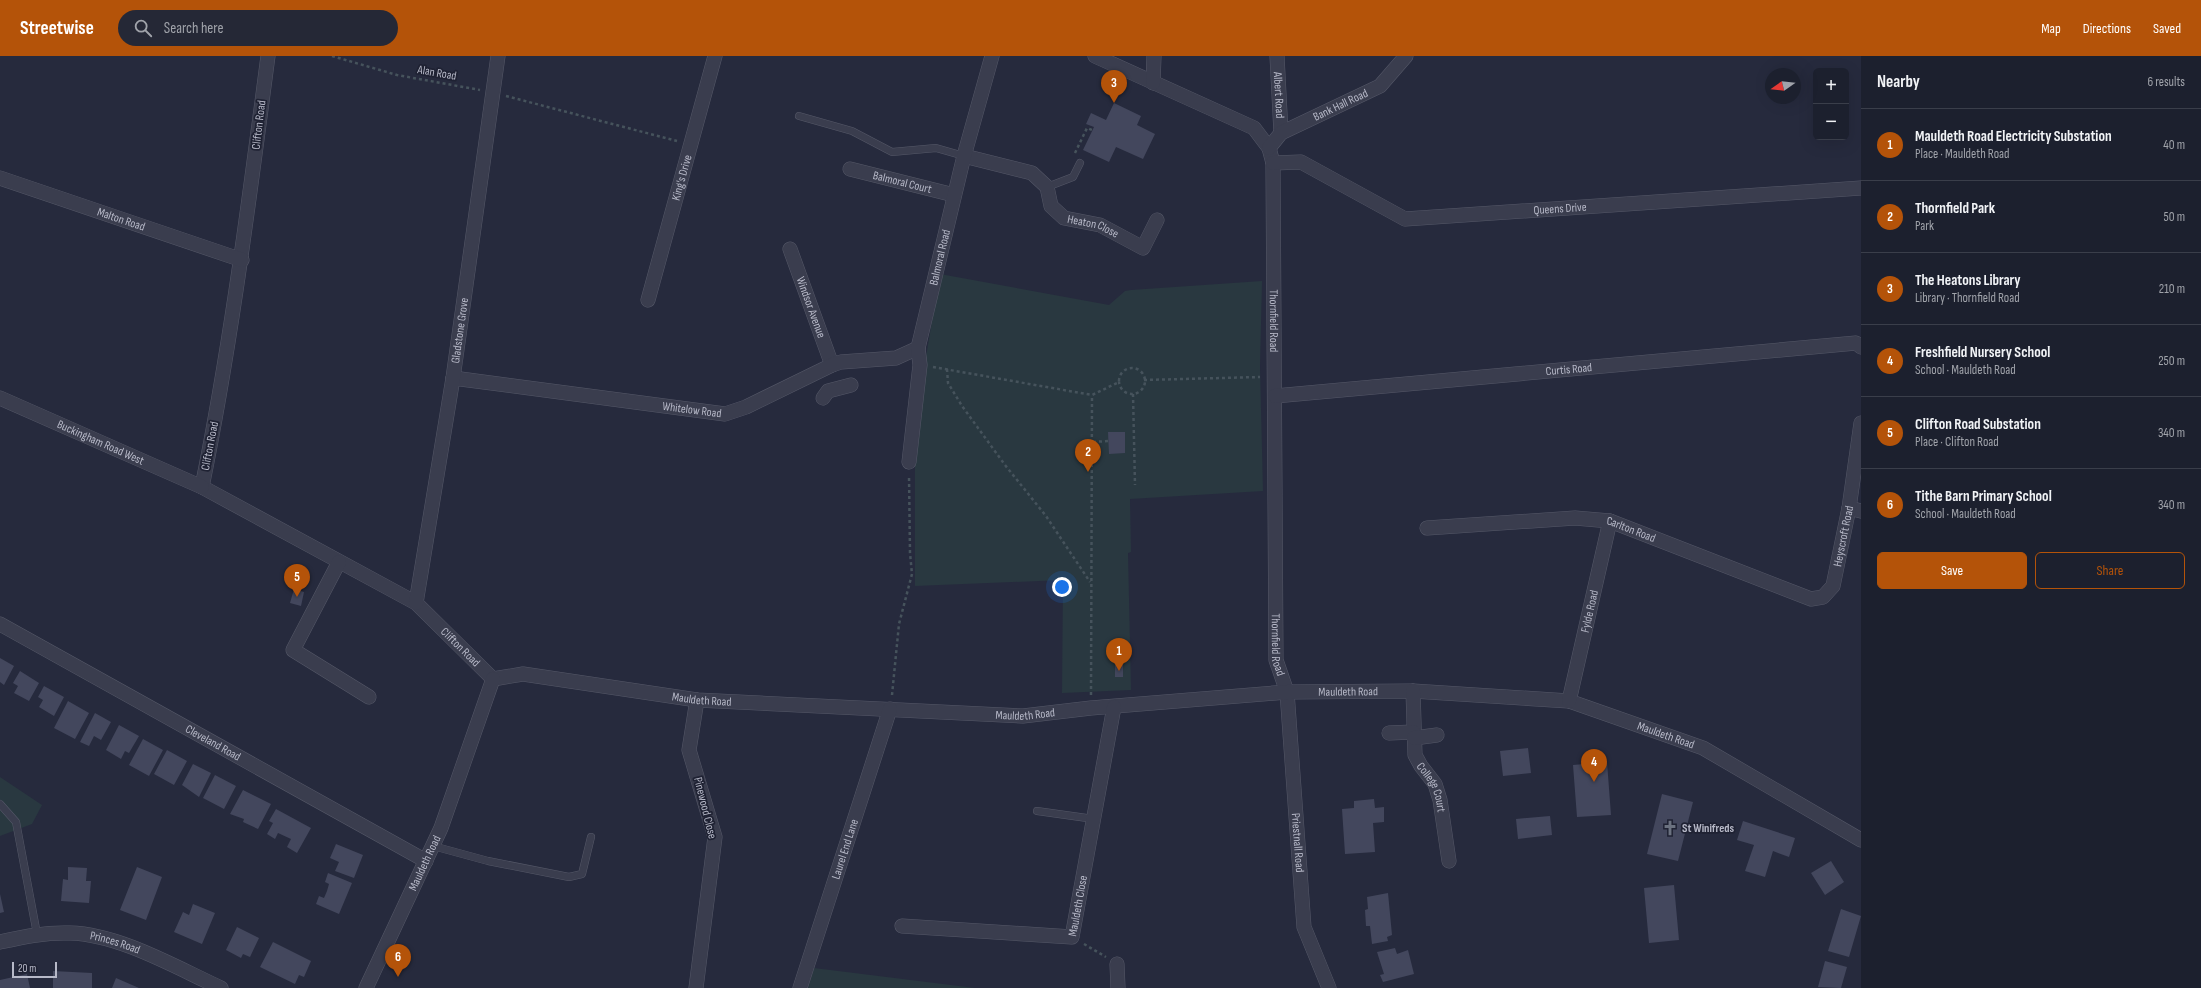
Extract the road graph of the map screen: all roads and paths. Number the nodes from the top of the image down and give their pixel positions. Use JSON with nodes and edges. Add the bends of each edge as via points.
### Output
{"nodes":[{"id":1,"x":268,"y":56,"type":"edge"},
{"id":2,"x":332,"y":56,"type":"edge"},
{"id":3,"x":498,"y":56,"type":"edge"},
{"id":4,"x":715,"y":56,"type":"edge"},
{"id":5,"x":992,"y":56,"type":"edge"},
{"id":6,"x":1095,"y":56,"type":"edge"},
{"id":7,"x":1154,"y":56,"type":"edge"},
{"id":8,"x":1277,"y":56,"type":"edge"},
{"id":9,"x":1401,"y":59,"type":"edge"},
{"id":10,"x":1152,"y":83,"type":"junction"},
{"id":11,"x":493,"y":92,"type":"junction"},
{"id":12,"x":799,"y":116,"type":"dead end"},
{"id":13,"x":1092,"y":130,"type":"dead end"},
{"id":14,"x":1282,"y":133,"type":"junction"},
{"id":15,"x":690,"y":145,"type":"junction"},
{"id":16,"x":1270,"y":148,"type":"junction"},
{"id":17,"x":964,"y":156,"type":"junction"},
{"id":18,"x":1072,"y":159,"type":"dead end"},
{"id":19,"x":1080,"y":163,"type":"dead end"},
{"id":20,"x":1273,"y":163,"type":"junction"},
{"id":21,"x":850,"y":170,"type":"dead end"},
{"id":22,"x":0,"y":178,"type":"edge"},
{"id":23,"x":1047,"y":187,"type":"junction"},
{"id":24,"x":1861,"y":188,"type":"edge"},
{"id":25,"x":954,"y":195,"type":"junction"},
{"id":26,"x":1157,"y":220,"type":"dead end"},
{"id":27,"x":790,"y":249,"type":"dead end"},
{"id":28,"x":242,"y":260,"type":"junction"},
{"id":29,"x":648,"y":300,"type":"dead end"},
{"id":30,"x":1861,"y":347,"type":"edge"},
{"id":31,"x":918,"y":348,"type":"junction"},
{"id":32,"x":920,"y":365,"type":"junction"},
{"id":33,"x":830,"y":366,"type":"junction"},
{"id":34,"x":947,"y":369,"type":"junction"},
{"id":35,"x":1275,"y":377,"type":"junction"},
{"id":36,"x":453,"y":378,"type":"junction"},
{"id":37,"x":1144,"y":380,"type":"junction"},
{"id":38,"x":1119,"y":382,"type":"junction"},
{"id":39,"x":850,"y":385,"type":"dead end"},
{"id":40,"x":1133,"y":394,"type":"junction"},
{"id":41,"x":1092,"y":395,"type":"junction"},
{"id":42,"x":1275,"y":396,"type":"junction"},
{"id":43,"x":0,"y":398,"type":"edge"},
{"id":44,"x":1861,"y":423,"type":"edge"},
{"id":45,"x":1108,"y":441,"type":"dead end"},
{"id":46,"x":1093,"y":442,"type":"junction"},
{"id":47,"x":909,"y":462,"type":"joint"},
{"id":48,"x":1135,"y":485,"type":"dead end"},
{"id":49,"x":202,"y":487,"type":"junction"},
{"id":50,"x":1855,"y":510,"type":"edge"},
{"id":51,"x":1610,"y":521,"type":"junction"},
{"id":52,"x":1427,"y":528,"type":"dead end"},
{"id":53,"x":339,"y":562,"type":"junction"},
{"id":54,"x":1090,"y":582,"type":"junction"},
{"id":55,"x":1823,"y":597,"type":"joint"},
{"id":56,"x":416,"y":603,"type":"junction"},
{"id":57,"x":0,"y":624,"type":"edge"},
{"id":58,"x":493,"y":679,"type":"junction"},
{"id":59,"x":1413,"y":691,"type":"junction"},
{"id":60,"x":1286,"y":692,"type":"junction"},
{"id":61,"x":368,"y":697,"type":"dead end"},
{"id":62,"x":697,"y":700,"type":"junction"},
{"id":63,"x":1569,"y":701,"type":"junction"},
{"id":64,"x":1114,"y":707,"type":"junction"},
{"id":65,"x":1091,"y":708,"type":"junction"},
{"id":66,"x":890,"y":709,"type":"junction"},
{"id":67,"x":1389,"y":733,"type":"dead end"},
{"id":68,"x":1413,"y":735,"type":"junction"},
{"id":69,"x":1437,"y":735,"type":"dead end"},
{"id":70,"x":0,"y":804,"type":"edge"},
{"id":71,"x":1038,"y":811,"type":"dead end"},
{"id":72,"x":1094,"y":819,"type":"junction"},
{"id":73,"x":591,"y":837,"type":"dead end"},
{"id":74,"x":1861,"y":840,"type":"edge"},
{"id":75,"x":433,"y":846,"type":"junction"},
{"id":76,"x":426,"y":861,"type":"junction"},
{"id":77,"x":1449,"y":861,"type":"dead end"},
{"id":78,"x":902,"y":926,"type":"dead end"},
{"id":79,"x":38,"y":934,"type":"junction"},
{"id":80,"x":1072,"y":937,"type":"junction"},
{"id":81,"x":0,"y":942,"type":"edge"},
{"id":82,"x":1117,"y":964,"type":"joint"},
{"id":83,"x":222,"y":988,"type":"edge"},
{"id":84,"x":366,"y":988,"type":"edge"},
{"id":85,"x":696,"y":988,"type":"edge"},
{"id":86,"x":800,"y":988,"type":"edge"},
{"id":87,"x":1118,"y":988,"type":"edge"},
{"id":88,"x":1329,"y":988,"type":"edge"}],
"edges":[{"from":1,"to":28,"type":"street","name":"Clifton Road"},
{"from":2,"to":11,"type":"path","name":"Alan Road","via":[[397,75]]},
{"from":3,"to":11,"type":"street","name":"Gladstone Grove"},
{"from":4,"to":15,"type":"street","name":"King's Drive"},
{"from":5,"to":17,"type":"street","name":"Balmoral Road"},
{"from":6,"to":10,"type":"street","name":"Thornfield Road"},
{"from":7,"to":10,"type":"street"},
{"from":8,"to":14,"type":"street","name":"Albert Road"},
{"from":9,"to":14,"type":"street","name":"Bank Hall Road","via":[[1380,86]]},
{"from":10,"to":16,"type":"street","name":"Thornfield Road","via":[[1254,128]]},
{"from":11,"to":15,"type":"path","name":"Alan Road"},
{"from":11,"to":36,"type":"street","name":"Gladstone Grove"},
{"from":12,"to":17,"type":"lane","via":[[852,131],[892,152],[936,148]]},
{"from":13,"to":18,"type":"path","via":[[1087,128]]},
{"from":14,"to":16,"type":"street","name":"Bank Hall Road"},
{"from":15,"to":29,"type":"street","name":"King's Drive"},
{"from":16,"to":20,"type":"street","name":"Thornfield Road"},
{"from":17,"to":23,"type":"street","via":[[1032,173]]},
{"from":17,"to":25,"type":"street","name":"Balmoral Road"},
{"from":19,"to":23,"type":"lane","via":[[1073,177]]},
{"from":20,"to":24,"type":"street","name":"Queens Drive","via":[[1301,162],[1405,219]]},
{"from":20,"to":35,"type":"street","name":"Thornfield Road"},
{"from":21,"to":25,"type":"street","name":"Balmoral Court"},
{"from":22,"to":28,"type":"street","name":"Malton Road"},
{"from":23,"to":26,"type":"street","name":"Heaton Close","via":[[1051,206],[1064,218],[1100,225],[1144,248]]},
{"from":25,"to":31,"type":"street","name":"Balmoral Road"},
{"from":27,"to":33,"type":"street","name":"Windsor Avenue"},
{"from":28,"to":49,"type":"street","name":"Clifton Road"},
{"from":30,"to":42,"type":"street","name":"Curtis Road","via":[[1856,343]]},
{"from":31,"to":32,"type":"street","name":"Balmoral Road"},
{"from":31,"to":33,"type":"street","name":"Whitelow Road","via":[[896,358],[841,362]]},
{"from":32,"to":34,"type":"path"},
{"from":32,"to":47,"type":"street","name":"Balmoral Road"},
{"from":33,"to":36,"type":"street","name":"Whitelow Road","via":[[746,407],[725,414]]},
{"from":33,"to":39,"type":"street","name":"Windsor Avenue","via":[[828,394]]},
{"from":34,"to":41,"type":"path"},
{"from":34,"to":54,"type":"path","via":[[948,383],[962,406],[1046,516]]},
{"from":35,"to":37,"type":"path"},
{"from":35,"to":42,"type":"street","name":"Thornfield Road"},
{"from":36,"to":56,"type":"street","name":"Gladstone Grove"},
{"from":37,"to":38,"type":"path","via":[[1141,372],[1133,368],[1124,371]]},
{"from":37,"to":40,"type":"path","via":[[1143,387]]},
{"from":38,"to":40,"type":"path","via":[[1125,392]]},
{"from":38,"to":41,"type":"path"},
{"from":40,"to":48,"type":"path"},
{"from":41,"to":46,"type":"path"},
{"from":42,"to":60,"type":"street","name":"Thornfield Road","via":[[1276,660]]},
{"from":43,"to":49,"type":"street","name":"Buckingham Road West"},
{"from":44,"to":50,"type":"street","name":"Heyscroft Road"},
{"from":45,"to":46,"type":"path"},
{"from":46,"to":54,"type":"path"},
{"from":47,"to":66,"type":"path","via":[[912,574],[899,624]]},
{"from":49,"to":53,"type":"street","name":"Clifton Road"},
{"from":50,"to":55,"type":"street","name":"Heyscroft Road","via":[[1833,586]]},
{"from":51,"to":52,"type":"street","name":"Carlton Road","via":[[1575,518]]},
{"from":51,"to":55,"type":"street","name":"Carlton Road","via":[[1811,599]]},
{"from":51,"to":63,"type":"street","name":"Fylde Road"},
{"from":53,"to":56,"type":"street","name":"Clifton Road"},
{"from":53,"to":61,"type":"street","via":[[293,650]]},
{"from":54,"to":65,"type":"path"},
{"from":56,"to":58,"type":"street","name":"Clifton Road"},
{"from":57,"to":76,"type":"street","name":"Cleveland Road"},
{"from":58,"to":62,"type":"street","name":"Mauldeth Road","via":[[523,674]]},
{"from":58,"to":75,"type":"street","name":"Mauldeth Road"},
{"from":59,"to":60,"type":"street","name":"Mauldeth Road"},
{"from":59,"to":63,"type":"street","name":"Mauldeth Road"},
{"from":59,"to":68,"type":"street","name":"College Court"},
{"from":60,"to":64,"type":"street","name":"Mauldeth Road"},
{"from":60,"to":88,"type":"street","name":"Priestnall Road","via":[[1304,927]]},
{"from":62,"to":66,"type":"street","name":"Mauldeth Road"},
{"from":62,"to":85,"type":"street","name":"Pinewood Close","via":[[689,750],[715,837]]},
{"from":63,"to":74,"type":"street","name":"Mauldeth Road","via":[[1703,748]]},
{"from":64,"to":65,"type":"street","name":"Mauldeth Road"},
{"from":64,"to":72,"type":"street","name":"Mauldeth Close"},
{"from":65,"to":66,"type":"street","name":"Mauldeth Road","via":[[1023,716]]},
{"from":66,"to":86,"type":"street","name":"Laurel End Lane"},
{"from":67,"to":68,"type":"street"},
{"from":68,"to":69,"type":"street"},
{"from":68,"to":77,"type":"street","name":"College Court","via":[[1415,755],[1435,784],[1440,800]]},
{"from":70,"to":79,"type":"lane","via":[[16,822]]},
{"from":71,"to":72,"type":"lane"},
{"from":72,"to":80,"type":"street","name":"Mauldeth Close"},
{"from":73,"to":75,"type":"lane","via":[[582,874],[569,877],[488,861]]},
{"from":75,"to":76,"type":"street","name":"Mauldeth Road"},
{"from":76,"to":84,"type":"street","name":"Mauldeth Road"},
{"from":78,"to":80,"type":"street","name":"Mauldeth Close"},
{"from":79,"to":81,"type":"street","name":"Princes Road"},
{"from":79,"to":83,"type":"street","name":"Princes Road","via":[[71,933],[123,943]]},
{"from":80,"to":82,"type":"path"},
{"from":82,"to":87,"type":"street"}]}
